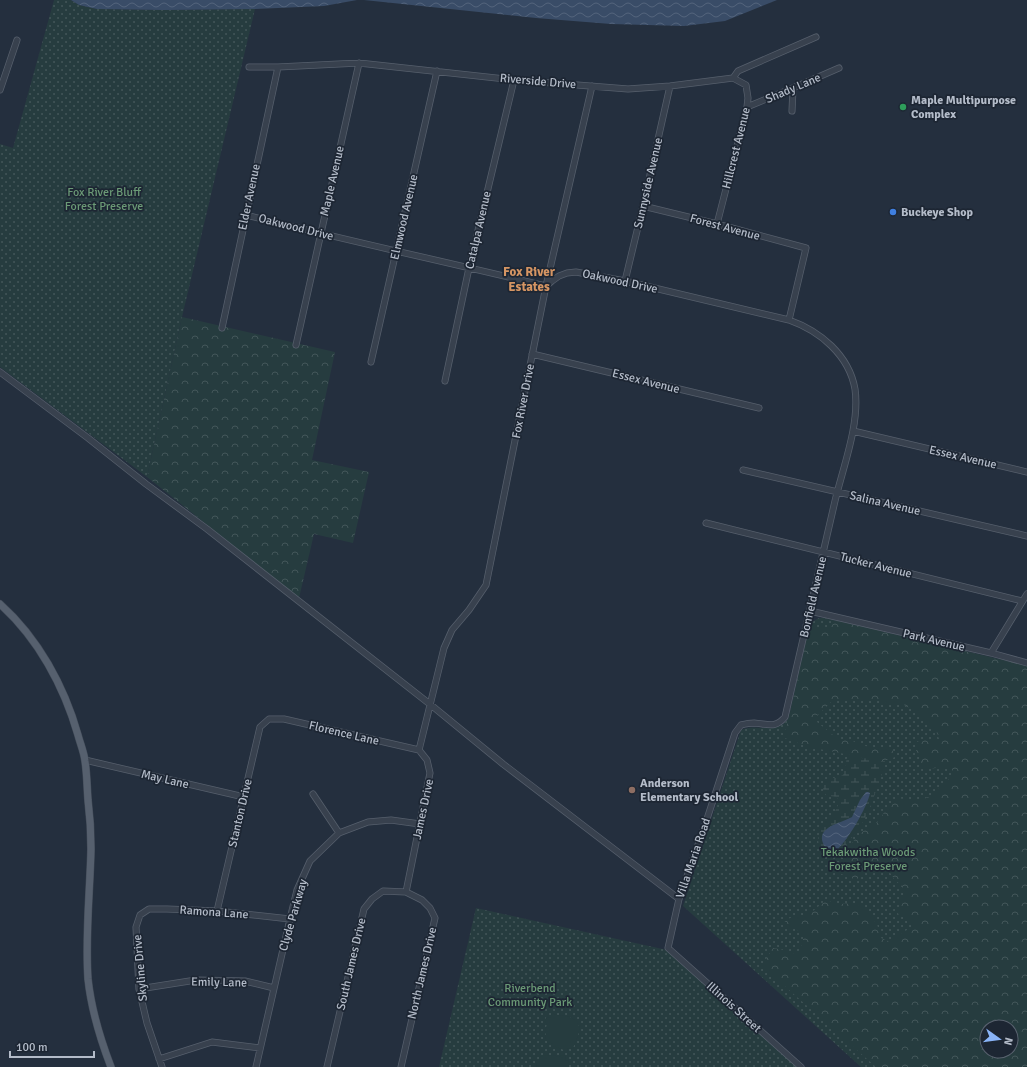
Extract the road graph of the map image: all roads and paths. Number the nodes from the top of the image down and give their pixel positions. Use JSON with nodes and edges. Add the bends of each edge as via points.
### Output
{"nodes":[{"id":1,"x":816,"y":37,"type":"dead end"},
{"id":2,"x":17,"y":40,"type":"dead end"},
{"id":3,"x":359,"y":63,"type":"junction"},
{"id":4,"x":278,"y":66,"type":"junction"},
{"id":5,"x":249,"y":67,"type":"dead end"},
{"id":6,"x":839,"y":68,"type":"dead end"},
{"id":7,"x":437,"y":71,"type":"junction"},
{"id":8,"x":733,"y":78,"type":"junction"},
{"id":9,"x":514,"y":80,"type":"junction"},
{"id":10,"x":592,"y":86,"type":"junction"},
{"id":11,"x":670,"y":86,"type":"junction"},
{"id":12,"x":793,"y":88,"type":"junction"},
{"id":13,"x":0,"y":90,"type":"edge"},
{"id":14,"x":747,"y":107,"type":"junction"},
{"id":15,"x":792,"y":111,"type":"dead end"},
{"id":16,"x":643,"y":206,"type":"junction"},
{"id":17,"x":246,"y":214,"type":"junction"},
{"id":18,"x":717,"y":224,"type":"junction"},
{"id":19,"x":320,"y":233,"type":"junction"},
{"id":20,"x":397,"y":250,"type":"junction"},
{"id":21,"x":469,"y":268,"type":"junction"},
{"id":22,"x":625,"y":281,"type":"junction"},
{"id":23,"x":546,"y":286,"type":"junction"},
{"id":24,"x":789,"y":320,"type":"junction"},
{"id":25,"x":222,"y":328,"type":"dead end"},
{"id":26,"x":296,"y":345,"type":"dead end"},
{"id":27,"x":532,"y":354,"type":"junction"},
{"id":28,"x":371,"y":362,"type":"dead end"},
{"id":29,"x":0,"y":372,"type":"edge"},
{"id":30,"x":445,"y":381,"type":"dead end"},
{"id":31,"x":759,"y":408,"type":"dead end"},
{"id":32,"x":853,"y":431,"type":"junction"},
{"id":33,"x":743,"y":470,"type":"dead end"},
{"id":34,"x":1027,"y":472,"type":"edge"},
{"id":35,"x":837,"y":492,"type":"junction"},
{"id":36,"x":706,"y":523,"type":"dead end"},
{"id":37,"x":1027,"y":536,"type":"edge"},
{"id":38,"x":823,"y":552,"type":"junction"},
{"id":39,"x":1027,"y":594,"type":"edge"},
{"id":40,"x":1022,"y":601,"type":"junction"},
{"id":41,"x":0,"y":604,"type":"edge"},
{"id":42,"x":810,"y":611,"type":"junction"},
{"id":43,"x":991,"y":654,"type":"junction"},
{"id":44,"x":1027,"y":663,"type":"edge"},
{"id":45,"x":430,"y":705,"type":"junction"},
{"id":46,"x":269,"y":719,"type":"joint"},
{"id":47,"x":741,"y":725,"type":"joint"},
{"id":48,"x":419,"y":750,"type":"junction"},
{"id":49,"x":85,"y":760,"type":"junction"},
{"id":50,"x":313,"y":794,"type":"dead end"},
{"id":51,"x":244,"y":797,"type":"junction"},
{"id":52,"x":420,"y":824,"type":"junction"},
{"id":53,"x":339,"y":833,"type":"junction"},
{"id":54,"x":406,"y":892,"type":"junction"},
{"id":55,"x":678,"y":898,"type":"junction"},
{"id":56,"x":217,"y":911,"type":"junction"},
{"id":57,"x":140,"y":915,"type":"joint"},
{"id":58,"x":290,"y":919,"type":"junction"},
{"id":59,"x":668,"y":948,"type":"joint"},
{"id":60,"x":140,"y":988,"type":"junction"},
{"id":61,"x":274,"y":988,"type":"junction"},
{"id":62,"x":260,"y":1048,"type":"junction"},
{"id":63,"x":159,"y":1059,"type":"junction"},
{"id":64,"x":111,"y":1067,"type":"edge"},
{"id":65,"x":162,"y":1067,"type":"edge"},
{"id":66,"x":256,"y":1067,"type":"edge"},
{"id":67,"x":327,"y":1067,"type":"edge"},
{"id":68,"x":400,"y":1067,"type":"edge"},
{"id":69,"x":801,"y":1067,"type":"edge"}],
"edges":[{"from":1,"to":8,"type":"street","name":"Riverside Drive","via":[[738,71]]},
{"from":2,"to":13,"type":"street"},
{"from":3,"to":4,"type":"street","name":"Riverside Drive"},
{"from":3,"to":7,"type":"street","name":"Riverside Drive"},
{"from":3,"to":19,"type":"street","name":"Maple Avenue"},
{"from":4,"to":5,"type":"street","name":"Riverside Drive"},
{"from":4,"to":17,"type":"street","name":"Elder Avenue"},
{"from":6,"to":12,"type":"street","name":"Shady Lane"},
{"from":7,"to":9,"type":"street","name":"Riverside Drive"},
{"from":7,"to":20,"type":"street","name":"Elmwood Avenue"},
{"from":8,"to":11,"type":"street","name":"Riverside Drive"},
{"from":8,"to":14,"type":"street","name":"Hillcrest Avenue","via":[[746,85]]},
{"from":9,"to":10,"type":"street","name":"Riverside Drive"},
{"from":9,"to":21,"type":"street","name":"Catalpa Avenue"},
{"from":10,"to":11,"type":"street","name":"Riverside Drive","via":[[628,89]]},
{"from":10,"to":23,"type":"street","name":"Fox River Drive"},
{"from":11,"to":16,"type":"street","name":"Sunnyside Avenue"},
{"from":12,"to":14,"type":"street","name":"Shady Lane"},
{"from":12,"to":15,"type":"street"},
{"from":14,"to":18,"type":"street","name":"Hillcrest Avenue"},
{"from":16,"to":18,"type":"street","name":"Forest Avenue"},
{"from":16,"to":22,"type":"street","name":"Sunnyside Avenue"},
{"from":17,"to":19,"type":"street","name":"Oakwood Drive"},
{"from":17,"to":25,"type":"street","name":"Elder Avenue"},
{"from":18,"to":24,"type":"street","name":"Forest Avenue","via":[[806,248]]},
{"from":19,"to":20,"type":"street","name":"Oakwood Drive"},
{"from":19,"to":26,"type":"street","name":"Maple Avenue"},
{"from":20,"to":21,"type":"street","name":"Oakwood Drive"},
{"from":20,"to":28,"type":"street","name":"Elmwood Avenue"},
{"from":21,"to":23,"type":"street","name":"Oakwood Drive"},
{"from":21,"to":30,"type":"street","name":"Catalpa Avenue"},
{"from":22,"to":23,"type":"street","name":"Oakwood Drive","via":[[576,272],[559,276]]},
{"from":22,"to":24,"type":"street","name":"Oakwood Drive"},
{"from":23,"to":27,"type":"street","name":"Fox River Drive"},
{"from":24,"to":32,"type":"street","name":"Oakwood Drive","via":[[819,335],[834,347],[846,364],[855,389]]},
{"from":27,"to":31,"type":"street","name":"Essex Avenue"},
{"from":27,"to":45,"type":"street","name":"Fox River Drive","via":[[486,585],[452,630],[444,648]]},
{"from":29,"to":45,"type":"street"},
{"from":32,"to":34,"type":"street","name":"Essex Avenue"},
{"from":32,"to":35,"type":"street","name":"Bonfield Avenue"},
{"from":33,"to":35,"type":"street","name":"Salina Avenue"},
{"from":35,"to":37,"type":"street","name":"Salina Avenue"},
{"from":35,"to":38,"type":"street","name":"Bonfield Avenue"},
{"from":36,"to":38,"type":"street","name":"Tucker Avenue"},
{"from":38,"to":40,"type":"street","name":"Tucker Avenue"},
{"from":38,"to":42,"type":"street","name":"Bonfield Avenue"},
{"from":39,"to":40,"type":"street"},
{"from":40,"to":43,"type":"street"},
{"from":41,"to":49,"type":"main road","via":[[35,642],[53,673],[68,703]]},
{"from":42,"to":43,"type":"street","name":"Park Avenue"},
{"from":42,"to":47,"type":"street","name":"Bonfield Avenue","via":[[785,717],[774,725]]},
{"from":43,"to":44,"type":"street","name":"Park Avenue"},
{"from":45,"to":48,"type":"street"},
{"from":45,"to":55,"type":"street"},
{"from":46,"to":48,"type":"street","name":"Florence Lane","via":[[284,719]]},
{"from":46,"to":51,"type":"street","name":"Stanton Drive","via":[[260,727]]},
{"from":47,"to":55,"type":"street","name":"Villa Maria Road"},
{"from":48,"to":52,"type":"street","name":"James Drive","via":[[427,760],[430,773]]},
{"from":49,"to":51,"type":"street","name":"May Lane"},
{"from":49,"to":64,"type":"main road","via":[[91,848],[87,935],[88,980],[93,1009]]},
{"from":50,"to":53,"type":"street"},
{"from":51,"to":56,"type":"street","name":"Stanton Drive"},
{"from":52,"to":53,"type":"street","name":"Clyde Parkway","via":[[391,820],[368,822]]},
{"from":52,"to":54,"type":"street","name":"James Drive"},
{"from":53,"to":58,"type":"street","name":"Clyde Parkway","via":[[310,861],[297,890]]},
{"from":54,"to":67,"type":"street","name":"South James Drive","via":[[383,891],[364,909]]},
{"from":54,"to":68,"type":"street","name":"North James Drive","via":[[422,900],[435,918]]},
{"from":55,"to":59,"type":"street","name":"Villa Maria Road"},
{"from":56,"to":57,"type":"street","name":"Ramona Lane","via":[[149,909]]},
{"from":56,"to":58,"type":"street","name":"Ramona Lane"},
{"from":57,"to":60,"type":"street","name":"Skyline Drive","via":[[136,927]]},
{"from":58,"to":61,"type":"street","name":"Clyde Parkway"},
{"from":59,"to":69,"type":"street","name":"Illinois Street"},
{"from":60,"to":61,"type":"street","name":"Emily Lane","via":[[196,980],[245,981]]},
{"from":60,"to":63,"type":"street","name":"Skyline Drive","via":[[147,1023]]},
{"from":61,"to":62,"type":"street","name":"Clyde Parkway"},
{"from":62,"to":63,"type":"street","via":[[212,1042]]},
{"from":62,"to":66,"type":"street","name":"Clyde Parkway"},
{"from":63,"to":65,"type":"street","name":"Skyline Drive"}]}
